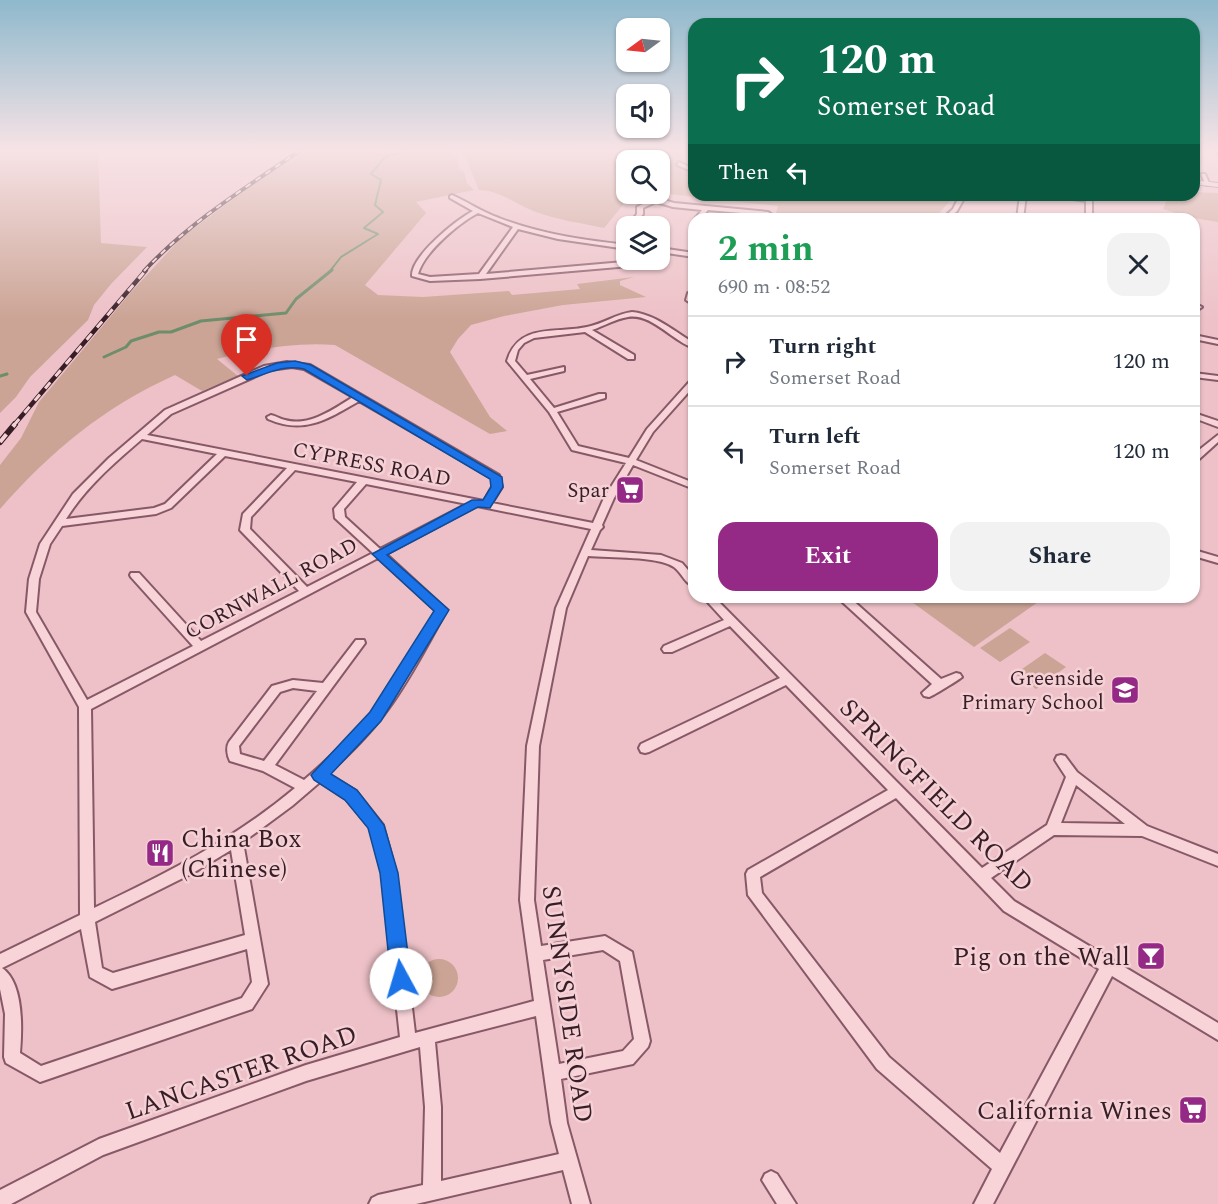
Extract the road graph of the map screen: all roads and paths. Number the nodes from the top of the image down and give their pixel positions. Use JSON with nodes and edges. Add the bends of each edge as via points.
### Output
{"nodes":[{"id":1,"x":467,"y":206,"type":"edge"},
{"id":2,"x":696,"y":206,"type":"edge"},
{"id":3,"x":707,"y":208,"type":"junction"},
{"id":4,"x":476,"y":212,"type":"junction"},
{"id":5,"x":702,"y":213,"type":"edge"},
{"id":6,"x":758,"y":213,"type":"edge"},
{"id":7,"x":516,"y":228,"type":"junction"},
{"id":8,"x":616,"y":246,"type":"edge"},
{"id":9,"x":670,"y":251,"type":"edge"},
{"id":10,"x":688,"y":254,"type":"edge"},
{"id":11,"x":616,"y":265,"type":"edge"},
{"id":12,"x":480,"y":277,"type":"junction"},
{"id":13,"x":587,"y":330,"type":"junction"},
{"id":14,"x":1200,"y":338,"type":"edge"},
{"id":15,"x":1218,"y":342,"type":"edge"},
{"id":16,"x":688,"y":343,"type":"edge"},
{"id":17,"x":631,"y":357,"type":"dead end"},
{"id":18,"x":561,"y":369,"type":"dead end"},
{"id":19,"x":1200,"y":376,"type":"edge"},
{"id":20,"x":525,"y":378,"type":"junction"},
{"id":21,"x":1218,"y":378,"type":"edge"},
{"id":22,"x":688,"y":389,"type":"edge"},
{"id":23,"x":602,"y":396,"type":"dead end"},
{"id":24,"x":359,"y":397,"type":"junction"},
{"id":25,"x":552,"y":411,"type":"junction"},
{"id":26,"x":271,"y":417,"type":"dead end"},
{"id":27,"x":1200,"y":417,"type":"edge"},
{"id":28,"x":1218,"y":424,"type":"edge"},
{"id":29,"x":140,"y":436,"type":"junction"},
{"id":30,"x":1218,"y":438,"type":"edge"},
{"id":31,"x":223,"y":453,"type":"junction"},
{"id":32,"x":1200,"y":454,"type":"edge"},
{"id":33,"x":630,"y":461,"type":"junction"},
{"id":34,"x":293,"y":467,"type":"junction"},
{"id":35,"x":363,"y":481,"type":"junction"},
{"id":36,"x":688,"y":484,"type":"edge"},
{"id":37,"x":481,"y":504,"type":"junction"},
{"id":38,"x":58,"y":523,"type":"junction"},
{"id":39,"x":598,"y":527,"type":"junction"},
{"id":40,"x":586,"y":553,"type":"junction"},
{"id":41,"x":378,"y":554,"type":"junction"},
{"id":42,"x":1200,"y":555,"type":"edge"},
{"id":43,"x":1218,"y":560,"type":"edge"},
{"id":44,"x":135,"y":574,"type":"dead end"},
{"id":45,"x":688,"y":577,"type":"edge"},
{"id":46,"x":306,"y":592,"type":"junction"},
{"id":47,"x":714,"y":603,"type":"edge"},
{"id":48,"x":849,"y":603,"type":"edge"},
{"id":49,"x":732,"y":621,"type":"junction"},
{"id":50,"x":360,"y":643,"type":"dead end"},
{"id":51,"x":200,"y":647,"type":"junction"},
{"id":52,"x":668,"y":649,"type":"dead end"},
{"id":53,"x":956,"y":677,"type":"dead end"},
{"id":54,"x":788,"y":679,"type":"junction"},
{"id":55,"x":940,"y":684,"type":"junction"},
{"id":56,"x":326,"y":688,"type":"junction"},
{"id":57,"x":928,"y":693,"type":"dead end"},
{"id":58,"x":85,"y":707,"type":"junction"},
{"id":59,"x":645,"y":748,"type":"dead end"},
{"id":60,"x":1061,"y":760,"type":"dead end"},
{"id":61,"x":267,"y":767,"type":"junction"},
{"id":62,"x":320,"y":775,"type":"junction"},
{"id":63,"x":1073,"y":776,"type":"junction"},
{"id":64,"x":305,"y":787,"type":"junction"},
{"id":65,"x":897,"y":791,"type":"junction"},
{"id":66,"x":1052,"y":829,"type":"junction"},
{"id":67,"x":1142,"y":830,"type":"junction"},
{"id":68,"x":236,"y":838,"type":"junction"},
{"id":69,"x":1218,"y":860,"type":"edge"},
{"id":70,"x":980,"y":877,"type":"junction"},
{"id":71,"x":87,"y":918,"type":"junction"},
{"id":72,"x":253,"y":940,"type":"junction"},
{"id":73,"x":535,"y":954,"type":"junction"},
{"id":74,"x":0,"y":962,"type":"edge"},
{"id":75,"x":1109,"y":966,"type":"junction"},
{"id":76,"x":0,"y":975,"type":"edge"},
{"id":77,"x":543,"y":1006,"type":"junction"},
{"id":78,"x":1218,"y":1032,"type":"edge"},
{"id":79,"x":427,"y":1037,"type":"junction"},
{"id":80,"x":408,"y":1042,"type":"junction"},
{"id":81,"x":552,"y":1073,"type":"junction"},
{"id":82,"x":569,"y":1160,"type":"junction"},
{"id":83,"x":1003,"y":1167,"type":"junction"},
{"id":84,"x":771,"y":1180,"type":"dead end"},
{"id":85,"x":432,"y":1191,"type":"junction"},
{"id":86,"x":10,"y":1198,"type":"edge"},
{"id":87,"x":378,"y":1204,"type":"edge"},
{"id":88,"x":581,"y":1204,"type":"edge"},
{"id":89,"x":787,"y":1204,"type":"edge"},
{"id":90,"x":983,"y":1204,"type":"edge"}],
"edges":[{"from":1,"to":4,"type":"street"},
{"from":2,"to":3,"type":"street"},
{"from":3,"to":5,"type":"street"},
{"from":3,"to":6,"type":"street"},
{"from":4,"to":7,"type":"street"},
{"from":4,"to":12,"type":"street","via":[[464,217],[413,271],[414,275],[430,279]]},
{"from":7,"to":8,"type":"street"},
{"from":7,"to":12,"type":"street"},
{"from":9,"to":10,"type":"street"},
{"from":11,"to":12,"type":"street"},
{"from":13,"to":16,"type":"street","via":[[628,315],[640,315]]},
{"from":13,"to":17,"type":"street"},
{"from":13,"to":20,"type":"street","via":[[535,335],[519,344],[511,361]]},
{"from":14,"to":15,"type":"street"},
{"from":18,"to":20,"type":"street"},
{"from":19,"to":21,"type":"street"},
{"from":20,"to":25,"type":"street"},
{"from":22,"to":33,"type":"street","name":"SUNNYSIDE ROAD","via":[[650,431]]},
{"from":23,"to":25,"type":"street"},
{"from":24,"to":26,"type":"street","via":[[298,426],[282,424]]},
{"from":24,"to":29,"type":"street","via":[[307,367],[280,365],[168,412]]},
{"from":24,"to":37,"type":"street","via":[[496,477],[497,487]]},
{"from":25,"to":33,"type":"street","via":[[576,448]]},
{"from":27,"to":28,"type":"street"},
{"from":29,"to":31,"type":"street","name":"CYPRESS ROAD"},
{"from":29,"to":38,"type":"street","via":[[76,496]]},
{"from":30,"to":32,"type":"street"},
{"from":31,"to":34,"type":"street","name":"CYPRESS ROAD"},
{"from":31,"to":38,"type":"street","via":[[168,506]]},
{"from":33,"to":36,"type":"street"},
{"from":33,"to":39,"type":"street","name":"SUNNYSIDE ROAD"},
{"from":34,"to":35,"type":"street","name":"CYPRESS ROAD"},
{"from":34,"to":46,"type":"street","via":[[246,516],[245,530]]},
{"from":35,"to":37,"type":"street","name":"CYPRESS ROAD"},
{"from":35,"to":41,"type":"street","via":[[339,508],[340,518]]},
{"from":37,"to":39,"type":"street","name":"CYPRESS ROAD"},
{"from":37,"to":41,"type":"street","name":"CORNWALL ROAD"},
{"from":38,"to":58,"type":"street","via":[[45,544],[34,579],[31,612]]},
{"from":39,"to":40,"type":"street","name":"SUNNYSIDE ROAD"},
{"from":40,"to":45,"type":"street","via":[[661,558],[678,566]]},
{"from":40,"to":73,"type":"street","name":"SUNNYSIDE ROAD","via":[[561,608],[533,746],[527,900]]},
{"from":41,"to":46,"type":"street","name":"CORNWALL ROAD"},
{"from":41,"to":62,"type":"street","via":[[442,610],[376,716]]},
{"from":42,"to":43,"type":"street"},
{"from":44,"to":51,"type":"street"},
{"from":46,"to":51,"type":"street","name":"CORNWALL ROAD"},
{"from":47,"to":49,"type":"street","name":"SPRINGFIELD ROAD"},
{"from":48,"to":55,"type":"street"},
{"from":49,"to":52,"type":"street"},
{"from":49,"to":54,"type":"street","name":"SPRINGFIELD ROAD"},
{"from":50,"to":56,"type":"street"},
{"from":51,"to":58,"type":"street","name":"CORNWALL ROAD"},
{"from":53,"to":55,"type":"street"},
{"from":54,"to":59,"type":"street"},
{"from":54,"to":65,"type":"street","name":"SPRINGFIELD ROAD"},
{"from":55,"to":57,"type":"street"},
{"from":56,"to":61,"type":"street"},
{"from":56,"to":61,"type":"street","via":[[293,684],[276,689],[232,745],[234,757]]},
{"from":58,"to":71,"type":"street"},
{"from":60,"to":63,"type":"street"},
{"from":61,"to":64,"type":"street"},
{"from":62,"to":64,"type":"street"},
{"from":62,"to":80,"type":"street","via":[[351,795],[376,825],[389,873]]},
{"from":63,"to":66,"type":"street"},
{"from":63,"to":67,"type":"street"},
{"from":64,"to":68,"type":"street"},
{"from":65,"to":70,"type":"street","name":"SPRINGFIELD ROAD"},
{"from":65,"to":83,"type":"street","via":[[753,874],[754,895],[883,1063]]},
{"from":66,"to":67,"type":"street"},
{"from":66,"to":70,"type":"street"},
{"from":67,"to":69,"type":"street"},
{"from":68,"to":71,"type":"street","via":[[189,868]]},
{"from":68,"to":72,"type":"street"},
{"from":70,"to":75,"type":"street","name":"SPRINGFIELD ROAD","via":[[1009,906]]},
{"from":71,"to":72,"type":"street","via":[[95,972],[112,981]]},
{"from":71,"to":74,"type":"street"},
{"from":72,"to":76,"type":"street","via":[[260,984],[247,1004],[40,1074],[12,1057],[14,1022],[8,986]]},
{"from":73,"to":77,"type":"street","name":"SUNNYSIDE ROAD"},
{"from":73,"to":81,"type":"street","via":[[605,943],[627,957],[642,1041],[627,1058]]},
{"from":75,"to":78,"type":"street","name":"SPRINGFIELD ROAD"},
{"from":75,"to":83,"type":"street"},
{"from":77,"to":79,"type":"street","name":"LANCASTER ROAD"},
{"from":77,"to":81,"type":"street","name":"SUNNYSIDE ROAD"},
{"from":79,"to":80,"type":"street","name":"LANCASTER ROAD"},
{"from":79,"to":85,"type":"street","via":[[433,1107]]},
{"from":80,"to":86,"type":"street","name":"LANCASTER ROAD","via":[[306,1073],[99,1148]]},
{"from":81,"to":82,"type":"street","name":"SUNNYSIDE ROAD"},
{"from":82,"to":85,"type":"street"},
{"from":82,"to":88,"type":"street","name":"SUNNYSIDE ROAD"},
{"from":83,"to":90,"type":"street"},
{"from":84,"to":89,"type":"street"},
{"from":85,"to":87,"type":"street"}]}
